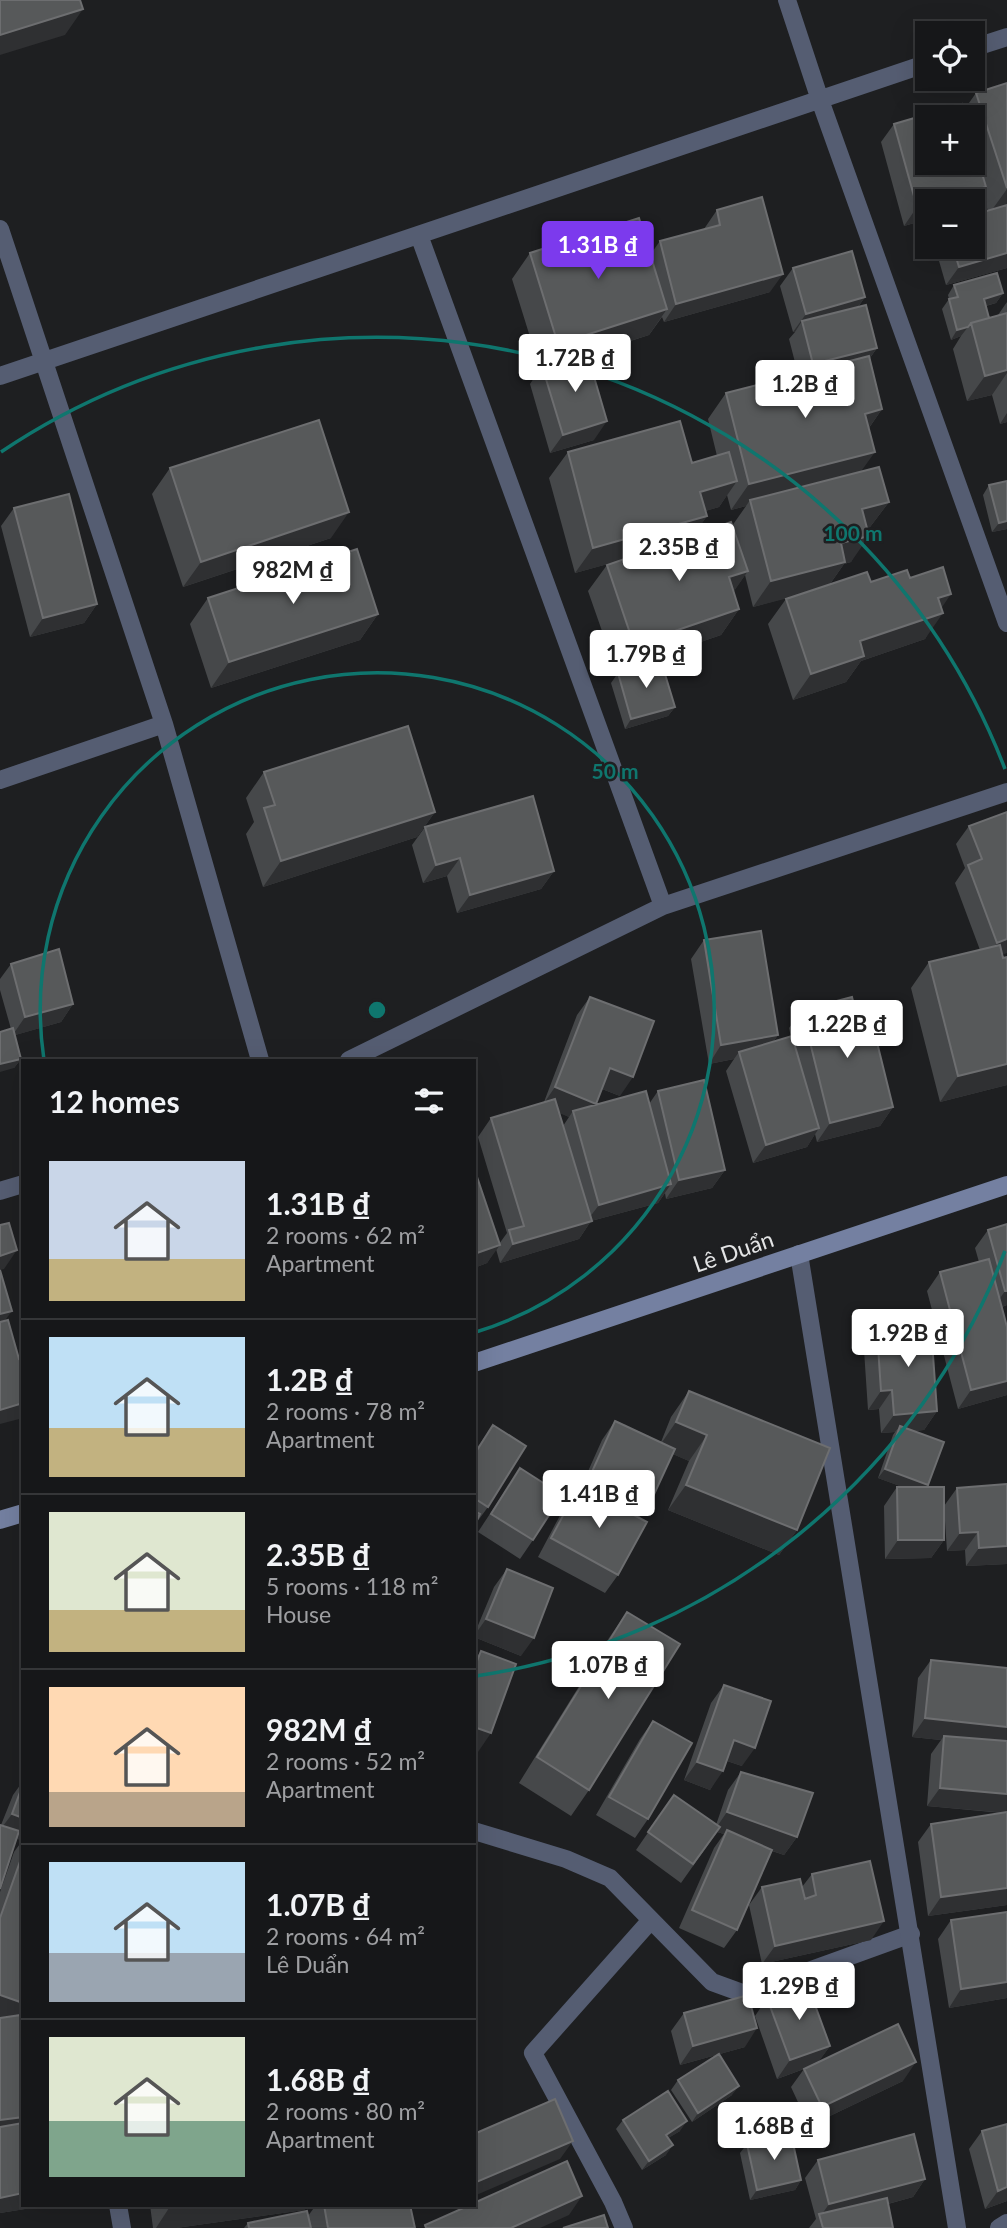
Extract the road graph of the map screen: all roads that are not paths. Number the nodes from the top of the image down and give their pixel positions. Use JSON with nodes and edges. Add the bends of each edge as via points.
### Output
{"nodes":[{"id":1,"x":787,"y":0,"type":"edge"},
{"id":2,"x":1007,"y":37,"type":"edge"},
{"id":3,"x":985,"y":44,"type":"edge"},
{"id":4,"x":915,"y":68,"type":"edge"},
{"id":5,"x":820,"y":100,"type":"junction"},
{"id":6,"x":0,"y":229,"type":"edge"},
{"id":7,"x":419,"y":235,"type":"junction"},
{"id":8,"x":44,"y":360,"type":"junction"},
{"id":9,"x":0,"y":376,"type":"edge"},
{"id":10,"x":1007,"y":623,"type":"edge"},
{"id":11,"x":164,"y":724,"type":"junction"},
{"id":12,"x":0,"y":780,"type":"edge"},
{"id":13,"x":1007,"y":792,"type":"edge"},
{"id":14,"x":663,"y":906,"type":"junction"},
{"id":15,"x":260,"y":1059,"type":"edge"},
{"id":16,"x":351,"y":1059,"type":"edge"},
{"id":17,"x":21,"y":1185,"type":"edge"},
{"id":18,"x":1007,"y":1185,"type":"edge"},
{"id":19,"x":0,"y":1191,"type":"edge"},
{"id":20,"x":799,"y":1254,"type":"junction"},
{"id":21,"x":476,"y":1362,"type":"edge"},
{"id":22,"x":21,"y":1514,"type":"edge"},
{"id":23,"x":0,"y":1520,"type":"edge"},
{"id":24,"x":476,"y":1832,"type":"edge"},
{"id":25,"x":651,"y":1920,"type":"junction"},
{"id":26,"x":911,"y":1934,"type":"junction"},
{"id":27,"x":118,"y":2207,"type":"edge"},
{"id":28,"x":1007,"y":2223,"type":"edge"},
{"id":29,"x":122,"y":2228,"type":"edge"},
{"id":30,"x":624,"y":2228,"type":"edge"},
{"id":31,"x":957,"y":2228,"type":"edge"},
{"id":32,"x":999,"y":2228,"type":"edge"}],
"edges":[{"from":1,"to":5,"type":"street"},
{"from":2,"to":3,"type":"street"},
{"from":4,"to":5,"type":"street"},
{"from":5,"to":7,"type":"street"},
{"from":5,"to":10,"type":"street"},
{"from":6,"to":8,"type":"street"},
{"from":7,"to":8,"type":"street"},
{"from":7,"to":14,"type":"street"},
{"from":8,"to":9,"type":"street"},
{"from":8,"to":11,"type":"street"},
{"from":11,"to":12,"type":"street"},
{"from":11,"to":15,"type":"street"},
{"from":13,"to":14,"type":"street"},
{"from":14,"to":16,"type":"street"},
{"from":17,"to":19,"type":"street"},
{"from":18,"to":20,"type":"main road","name":"Lê Duẩn"},
{"from":20,"to":21,"type":"main road","name":"Lê Duẩn"},
{"from":20,"to":26,"type":"street"},
{"from":22,"to":23,"type":"main road"},
{"from":24,"to":25,"type":"street","via":[[566,1858],[610,1878]]},
{"from":25,"to":26,"type":"street","via":[[712,1982],[745,1994]]},
{"from":25,"to":30,"type":"street","via":[[533,2053]]},
{"from":26,"to":31,"type":"street"},
{"from":27,"to":29,"type":"street"},
{"from":28,"to":32,"type":"street"}]}
